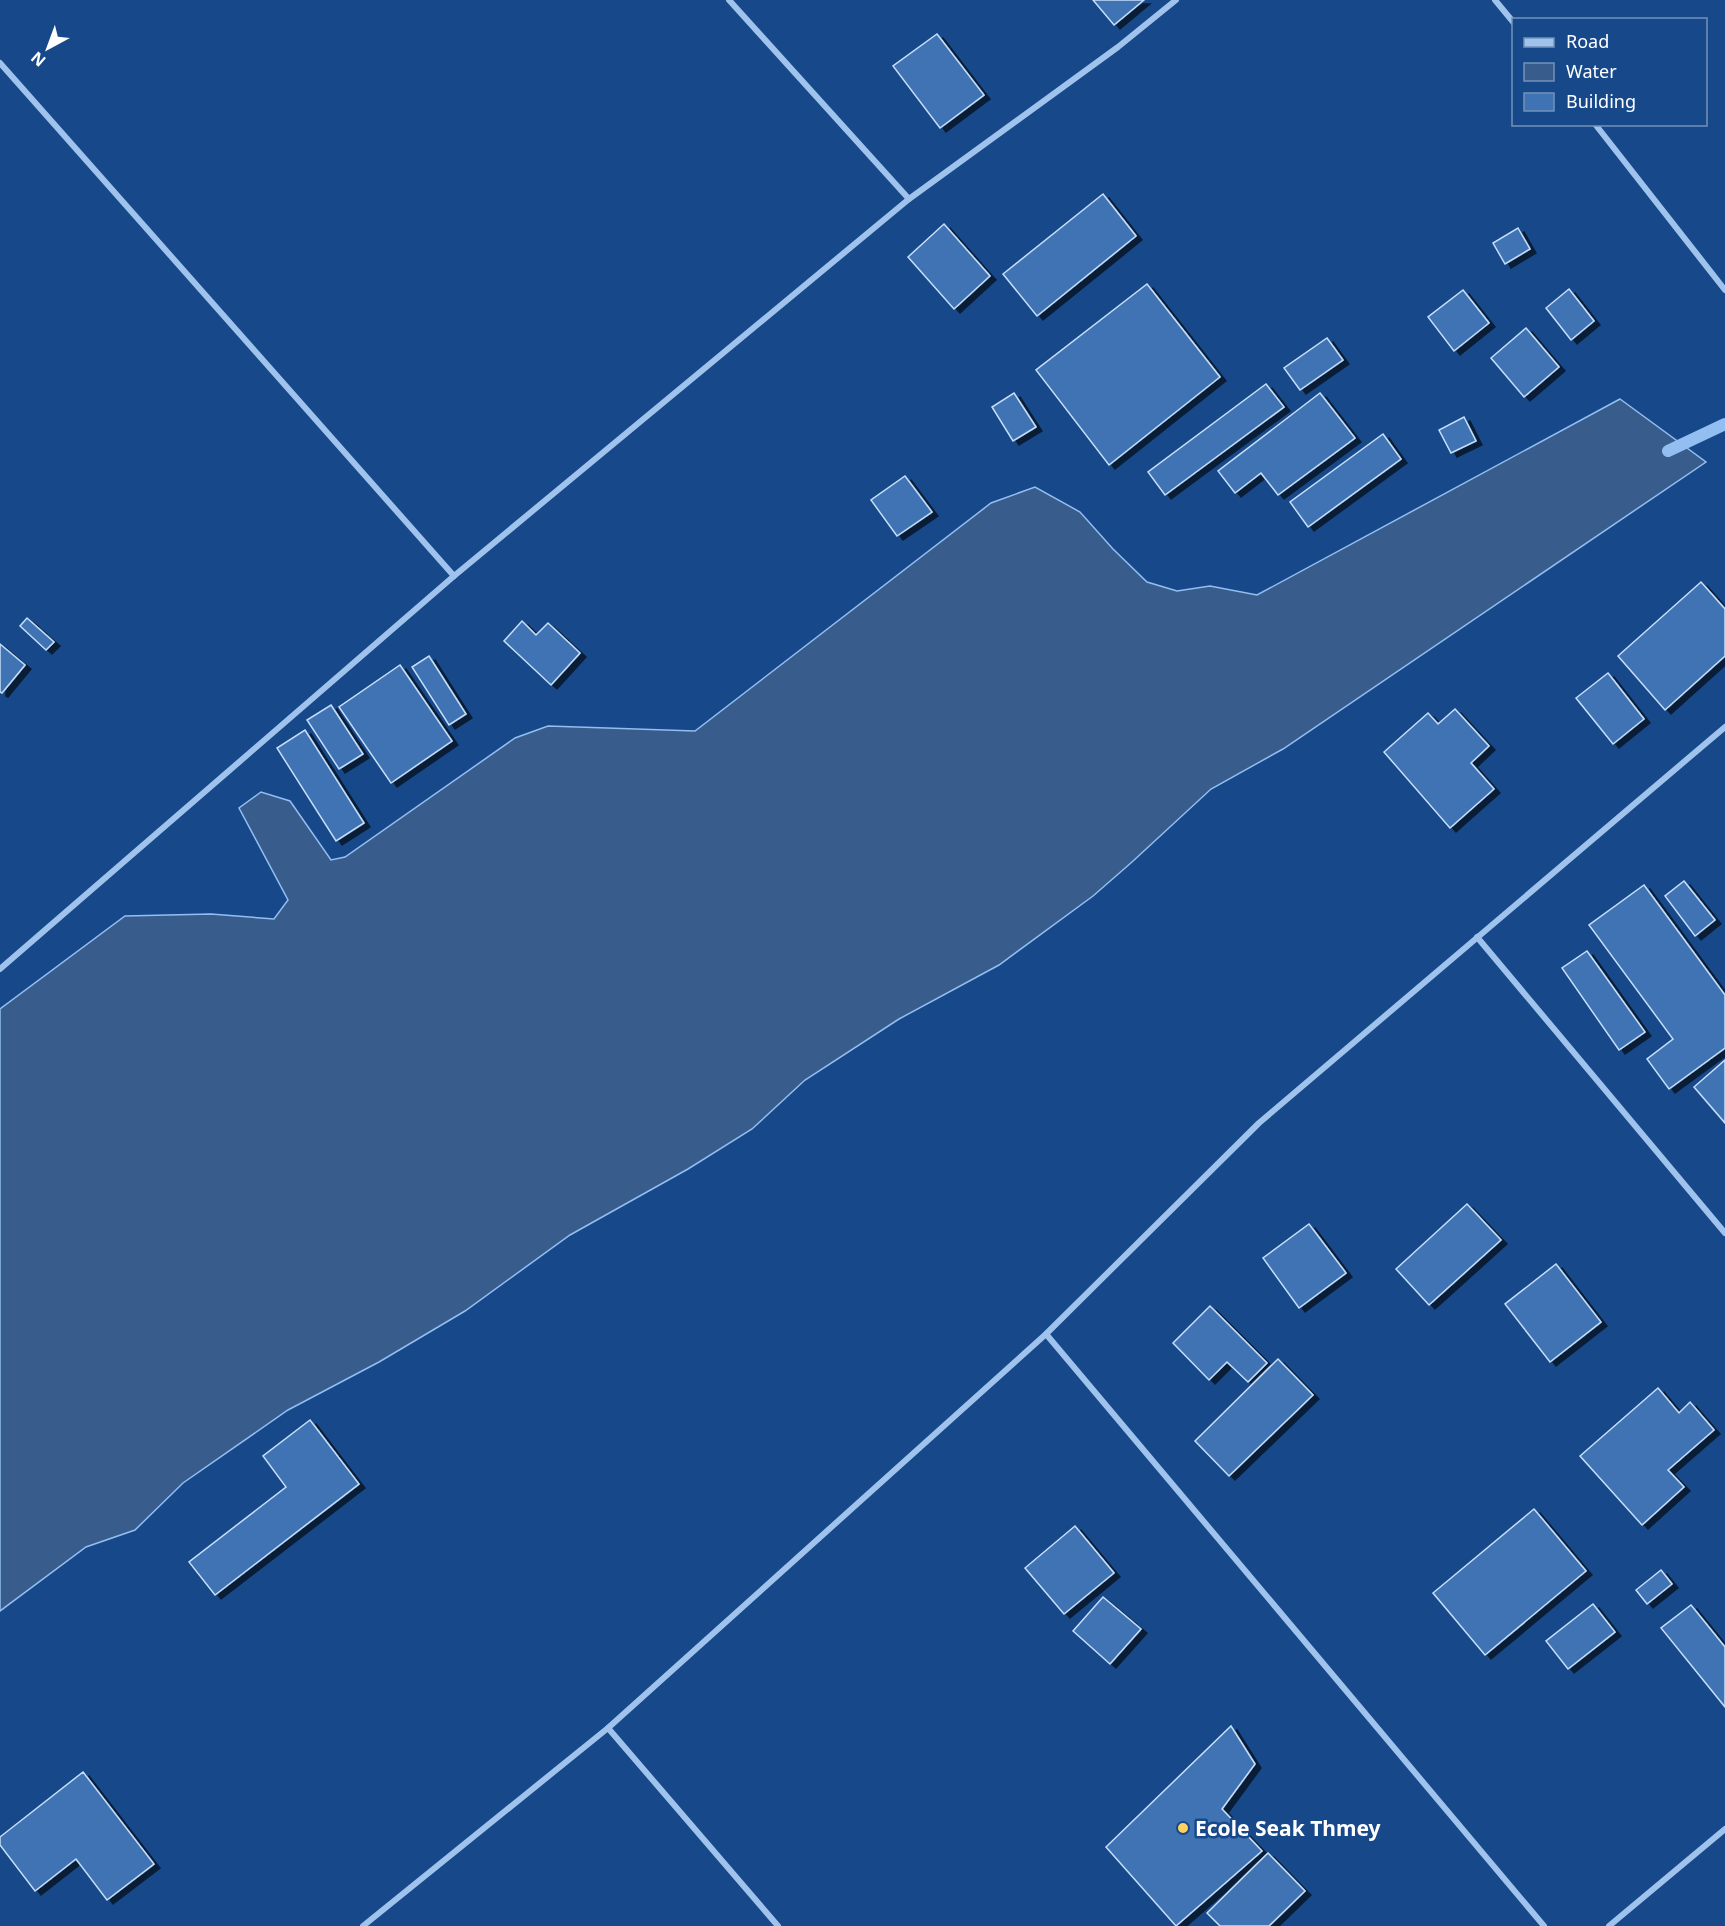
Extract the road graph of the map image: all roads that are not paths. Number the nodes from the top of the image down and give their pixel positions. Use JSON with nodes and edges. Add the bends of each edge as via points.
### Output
{"nodes":[{"id":1,"x":729,"y":0,"type":"edge"},
{"id":2,"x":1176,"y":0,"type":"edge"},
{"id":3,"x":1495,"y":0,"type":"edge"},
{"id":4,"x":1512,"y":21,"type":"edge"},
{"id":5,"x":0,"y":63,"type":"edge"},
{"id":6,"x":1597,"y":126,"type":"edge"},
{"id":7,"x":909,"y":199,"type":"junction"},
{"id":8,"x":1725,"y":290,"type":"edge"},
{"id":9,"x":454,"y":576,"type":"junction"},
{"id":10,"x":1725,"y":728,"type":"edge"},
{"id":11,"x":1477,"y":937,"type":"junction"},
{"id":12,"x":0,"y":969,"type":"edge"},
{"id":13,"x":1725,"y":1233,"type":"edge"},
{"id":14,"x":1046,"y":1334,"type":"junction"},
{"id":15,"x":608,"y":1728,"type":"junction"},
{"id":16,"x":1725,"y":1829,"type":"edge"},
{"id":17,"x":363,"y":1926,"type":"edge"},
{"id":18,"x":778,"y":1926,"type":"edge"},
{"id":19,"x":1544,"y":1926,"type":"edge"},
{"id":20,"x":1609,"y":1926,"type":"edge"}],
"edges":[{"from":1,"to":7,"type":"street"},
{"from":2,"to":7,"type":"street","via":[[1118,47]]},
{"from":3,"to":4,"type":"street"},
{"from":5,"to":9,"type":"street"},
{"from":6,"to":8,"type":"street"},
{"from":7,"to":9,"type":"street"},
{"from":9,"to":12,"type":"street"},
{"from":10,"to":11,"type":"street"},
{"from":11,"to":13,"type":"street"},
{"from":11,"to":14,"type":"street","via":[[1259,1123]]},
{"from":14,"to":15,"type":"street"},
{"from":14,"to":19,"type":"street"},
{"from":15,"to":17,"type":"street"},
{"from":15,"to":18,"type":"street"},
{"from":16,"to":20,"type":"street"}]}
